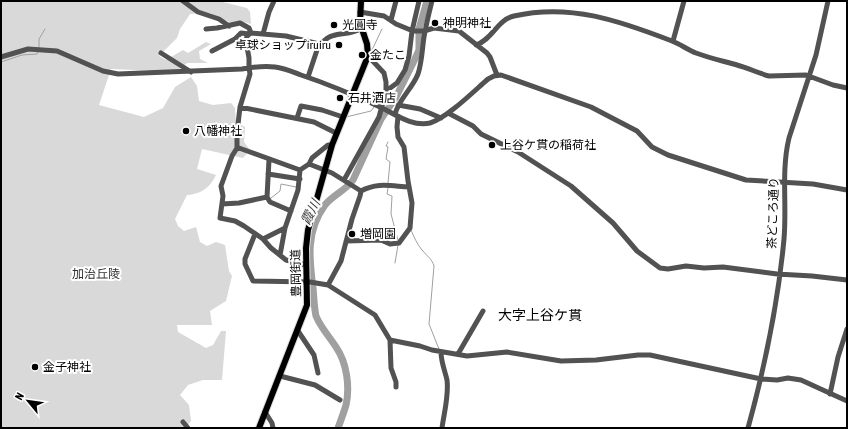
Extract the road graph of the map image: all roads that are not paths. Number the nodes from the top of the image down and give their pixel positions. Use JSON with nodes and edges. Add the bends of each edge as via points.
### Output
{"nodes":[{"id":1,"x":183,"y":1,"type":"edge"},
{"id":2,"x":274,"y":1,"type":"edge"},
{"id":3,"x":360,"y":1,"type":"edge"},
{"id":4,"x":396,"y":1,"type":"edge"},
{"id":5,"x":419,"y":1,"type":"edge"},
{"id":6,"x":432,"y":1,"type":"edge"},
{"id":7,"x":684,"y":1,"type":"edge"},
{"id":8,"x":828,"y":1,"type":"edge"},
{"id":9,"x":360,"y":12,"type":"junction"},
{"id":10,"x":391,"y":20,"type":"junction"},
{"id":11,"x":229,"y":26,"type":"junction"},
{"id":12,"x":360,"y":28,"type":"junction"},
{"id":13,"x":206,"y":29,"type":"dead end"},
{"id":14,"x":412,"y":31,"type":"junction"},
{"id":15,"x":425,"y":31,"type":"junction"},
{"id":16,"x":250,"y":34,"type":"junction"},
{"id":17,"x":263,"y":34,"type":"junction"},
{"id":18,"x":673,"y":41,"type":"junction"},
{"id":19,"x":319,"y":44,"type":"junction"},
{"id":20,"x":476,"y":45,"type":"junction"},
{"id":21,"x":212,"y":51,"type":"dead end"},
{"id":22,"x":161,"y":53,"type":"dead end"},
{"id":23,"x":368,"y":56,"type":"junction"},
{"id":24,"x":1,"y":57,"type":"edge"},
{"id":25,"x":249,"y":68,"type":"junction"},
{"id":26,"x":191,"y":72,"type":"junction"},
{"id":27,"x":497,"y":75,"type":"junction"},
{"id":28,"x":809,"y":75,"type":"junction"},
{"id":29,"x":308,"y":77,"type":"junction"},
{"id":30,"x":847,"y":88,"type":"edge"},
{"id":31,"x":386,"y":91,"type":"junction"},
{"id":32,"x":352,"y":95,"type":"junction"},
{"id":33,"x":398,"y":104,"type":"junction"},
{"id":34,"x":240,"y":107,"type":"junction"},
{"id":35,"x":382,"y":108,"type":"junction"},
{"id":36,"x":448,"y":113,"type":"junction"},
{"id":37,"x":395,"y":114,"type":"junction"},
{"id":38,"x":343,"y":116,"type":"junction"},
{"id":39,"x":297,"y":118,"type":"junction"},
{"id":40,"x":441,"y":118,"type":"junction"},
{"id":41,"x":336,"y":133,"type":"junction"},
{"id":42,"x":332,"y":145,"type":"junction"},
{"id":43,"x":237,"y":149,"type":"junction"},
{"id":44,"x":269,"y":160,"type":"junction"},
{"id":45,"x":309,"y":164,"type":"junction"},
{"id":46,"x":300,"y":170,"type":"junction"},
{"id":47,"x":324,"y":170,"type":"junction"},
{"id":48,"x":268,"y":174,"type":"junction"},
{"id":49,"x":300,"y":178,"type":"junction"},
{"id":50,"x":344,"y":180,"type":"junction"},
{"id":51,"x":785,"y":183,"type":"junction"},
{"id":52,"x":408,"y":187,"type":"junction"},
{"id":53,"x":357,"y":189,"type":"junction"},
{"id":54,"x":847,"y":190,"type":"edge"},
{"id":55,"x":267,"y":197,"type":"junction"},
{"id":56,"x":222,"y":204,"type":"junction"},
{"id":57,"x":291,"y":210,"type":"junction"},
{"id":58,"x":285,"y":228,"type":"junction"},
{"id":59,"x":255,"y":234,"type":"junction"},
{"id":60,"x":263,"y":239,"type":"junction"},
{"id":61,"x":346,"y":241,"type":"junction"},
{"id":62,"x":280,"y":255,"type":"junction"},
{"id":63,"x":306,"y":265,"type":"junction"},
{"id":64,"x":780,"y":273,"type":"junction"},
{"id":65,"x":847,"y":280,"type":"edge"},
{"id":66,"x":308,"y":283,"type":"junction"},
{"id":67,"x":328,"y":285,"type":"junction"},
{"id":68,"x":483,"y":311,"type":"dead end"},
{"id":69,"x":847,"y":329,"type":"edge"},
{"id":70,"x":298,"y":331,"type":"junction"},
{"id":71,"x":390,"y":340,"type":"junction"},
{"id":72,"x":441,"y":352,"type":"junction"},
{"id":73,"x":458,"y":354,"type":"junction"},
{"id":74,"x":318,"y":373,"type":"dead end"},
{"id":75,"x":280,"y":376,"type":"junction"},
{"id":76,"x":761,"y":379,"type":"junction"},
{"id":77,"x":396,"y":387,"type":"dead end"},
{"id":78,"x":830,"y":394,"type":"junction"},
{"id":79,"x":340,"y":400,"type":"dead end"},
{"id":80,"x":847,"y":401,"type":"edge"},
{"id":81,"x":265,"y":412,"type":"junction"},
{"id":82,"x":184,"y":422,"type":"dead end"},
{"id":83,"x":188,"y":428,"type":"edge"},
{"id":84,"x":259,"y":428,"type":"edge"},
{"id":85,"x":273,"y":428,"type":"edge"},
{"id":86,"x":442,"y":428,"type":"edge"},
{"id":87,"x":748,"y":428,"type":"edge"}],
"edges":[{"from":1,"to":11,"type":"street","via":[[198,12],[219,19]]},
{"from":2,"to":17,"type":"street"},
{"from":3,"to":9,"type":"main road"},
{"from":4,"to":10,"type":"street"},
{"from":5,"to":14,"type":"street"},
{"from":6,"to":15,"type":"street"},
{"from":7,"to":18,"type":"street"},
{"from":8,"to":28,"type":"street","name":"茶どころ通り"},
{"from":9,"to":10,"type":"street","via":[[384,16]]},
{"from":9,"to":12,"type":"main road"},
{"from":10,"to":14,"type":"street"},
{"from":11,"to":13,"type":"street"},
{"from":11,"to":16,"type":"street","via":[[235,23],[244,24],[249,28]]},
{"from":12,"to":19,"type":"street","via":[[353,33],[331,36]]},
{"from":12,"to":23,"type":"main road","via":[[367,44]]},
{"from":14,"to":15,"type":"street"},
{"from":14,"to":31,"type":"street","via":[[405,70],[397,83]]},
{"from":15,"to":20,"type":"street","via":[[434,28],[459,31]]},
{"from":15,"to":33,"type":"street","via":[[418,74]]},
{"from":16,"to":17,"type":"street"},
{"from":16,"to":21,"type":"street","via":[[240,33]]},
{"from":16,"to":25,"type":"street","via":[[246,41]]},
{"from":17,"to":19,"type":"street","via":[[286,36]]},
{"from":18,"to":20,"type":"street","via":[[600,16],[553,11],[506,19],[484,42]]},
{"from":18,"to":28,"type":"street","via":[[695,53],[763,74]]},
{"from":19,"to":29,"type":"street"},
{"from":20,"to":27,"type":"street","via":[[490,57]]},
{"from":22,"to":26,"type":"street"},
{"from":23,"to":31,"type":"street","via":[[384,73]]},
{"from":23,"to":32,"type":"main road","name":"豊岡街道"},
{"from":24,"to":26,"type":"street","via":[[28,50],[57,51],[103,71],[118,74]]},
{"from":25,"to":26,"type":"street"},
{"from":25,"to":29,"type":"street","via":[[280,68]]},
{"from":25,"to":34,"type":"street","via":[[250,74]]},
{"from":27,"to":36,"type":"street","via":[[488,79]]},
{"from":27,"to":51,"type":"street","via":[[591,107],[637,131],[652,147],[668,155],[739,178]]},
{"from":28,"to":30,"type":"street"},
{"from":28,"to":51,"type":"street","name":"茶どころ通り","via":[[786,152]]},
{"from":29,"to":32,"type":"street"},
{"from":31,"to":35,"type":"street"},
{"from":32,"to":35,"type":"street"},
{"from":32,"to":38,"type":"main road","name":"豊岡街道"},
{"from":33,"to":37,"type":"street"},
{"from":33,"to":40,"type":"street","via":[[420,109]]},
{"from":34,"to":39,"type":"street"},
{"from":34,"to":43,"type":"street"},
{"from":35,"to":37,"type":"street"},
{"from":35,"to":50,"type":"street"},
{"from":36,"to":40,"type":"street"},
{"from":36,"to":64,"type":"street","via":[[518,152],[571,186],[613,223],[637,251],[660,268],[723,267]]},
{"from":37,"to":40,"type":"street","via":[[420,124]]},
{"from":37,"to":52,"type":"street","via":[[398,137],[404,147]]},
{"from":38,"to":39,"type":"street","via":[[301,106]]},
{"from":38,"to":41,"type":"main road","name":"豊岡街道"},
{"from":39,"to":41,"type":"street","via":[[314,122]]},
{"from":41,"to":42,"type":"main road","name":"豊岡街道"},
{"from":42,"to":45,"type":"street","via":[[328,145],[312,158]]},
{"from":42,"to":47,"type":"main road","name":"豊岡街道"},
{"from":43,"to":44,"type":"street"},
{"from":43,"to":56,"type":"street","via":[[222,181]]},
{"from":44,"to":46,"type":"street"},
{"from":44,"to":48,"type":"street"},
{"from":45,"to":46,"type":"street"},
{"from":45,"to":47,"type":"street"},
{"from":46,"to":49,"type":"street"},
{"from":47,"to":50,"type":"street"},
{"from":47,"to":63,"type":"main road","name":"豊岡街道","via":[[308,230]]},
{"from":48,"to":49,"type":"street"},
{"from":48,"to":55,"type":"street"},
{"from":49,"to":57,"type":"street"},
{"from":50,"to":53,"type":"street"},
{"from":51,"to":54,"type":"street","via":[[813,184]]},
{"from":51,"to":64,"type":"street","name":"茶どころ通り","via":[[786,208]]},
{"from":52,"to":53,"type":"street","via":[[377,184]]},
{"from":52,"to":61,"type":"street","via":[[412,203],[410,228],[398,243],[390,244],[381,240]]},
{"from":53,"to":61,"type":"street","via":[[360,196]]},
{"from":55,"to":56,"type":"street"},
{"from":55,"to":57,"type":"street","via":[[270,202]]},
{"from":56,"to":59,"type":"street","via":[[220,218],[235,221]]},
{"from":57,"to":58,"type":"street"},
{"from":58,"to":60,"type":"street"},
{"from":58,"to":62,"type":"street"},
{"from":59,"to":60,"type":"street"},
{"from":59,"to":66,"type":"street","via":[[245,264],[253,281]]},
{"from":60,"to":62,"type":"street"},
{"from":61,"to":67,"type":"street","via":[[340,261]]},
{"from":62,"to":63,"type":"street","via":[[286,260]]},
{"from":63,"to":66,"type":"main road","name":"豊岡街道"},
{"from":64,"to":65,"type":"street"},
{"from":64,"to":76,"type":"street","name":"茶どころ通り"},
{"from":66,"to":67,"type":"street"},
{"from":66,"to":70,"type":"main road","name":"豊岡街道","via":[[307,305]]},
{"from":67,"to":71,"type":"street","via":[[375,315]]},
{"from":68,"to":73,"type":"street"},
{"from":69,"to":78,"type":"street"},
{"from":70,"to":74,"type":"street","via":[[314,355]]},
{"from":70,"to":75,"type":"main road","name":"豊岡街道"},
{"from":71,"to":72,"type":"street"},
{"from":71,"to":77,"type":"street","via":[[391,368]]},
{"from":72,"to":73,"type":"street"},
{"from":72,"to":86,"type":"street","via":[[448,389]]},
{"from":73,"to":76,"type":"street","via":[[471,356],[507,352],[561,361],[650,354]]},
{"from":75,"to":79,"type":"street","via":[[315,385]]},
{"from":75,"to":81,"type":"main road","name":"豊岡街道"},
{"from":76,"to":78,"type":"street","via":[[800,380]]},
{"from":76,"to":87,"type":"street","name":"茶どころ通り"},
{"from":78,"to":80,"type":"street"},
{"from":81,"to":84,"type":"main road","name":"豊岡街道"},
{"from":81,"to":85,"type":"street"},
{"from":82,"to":83,"type":"street"}]}
